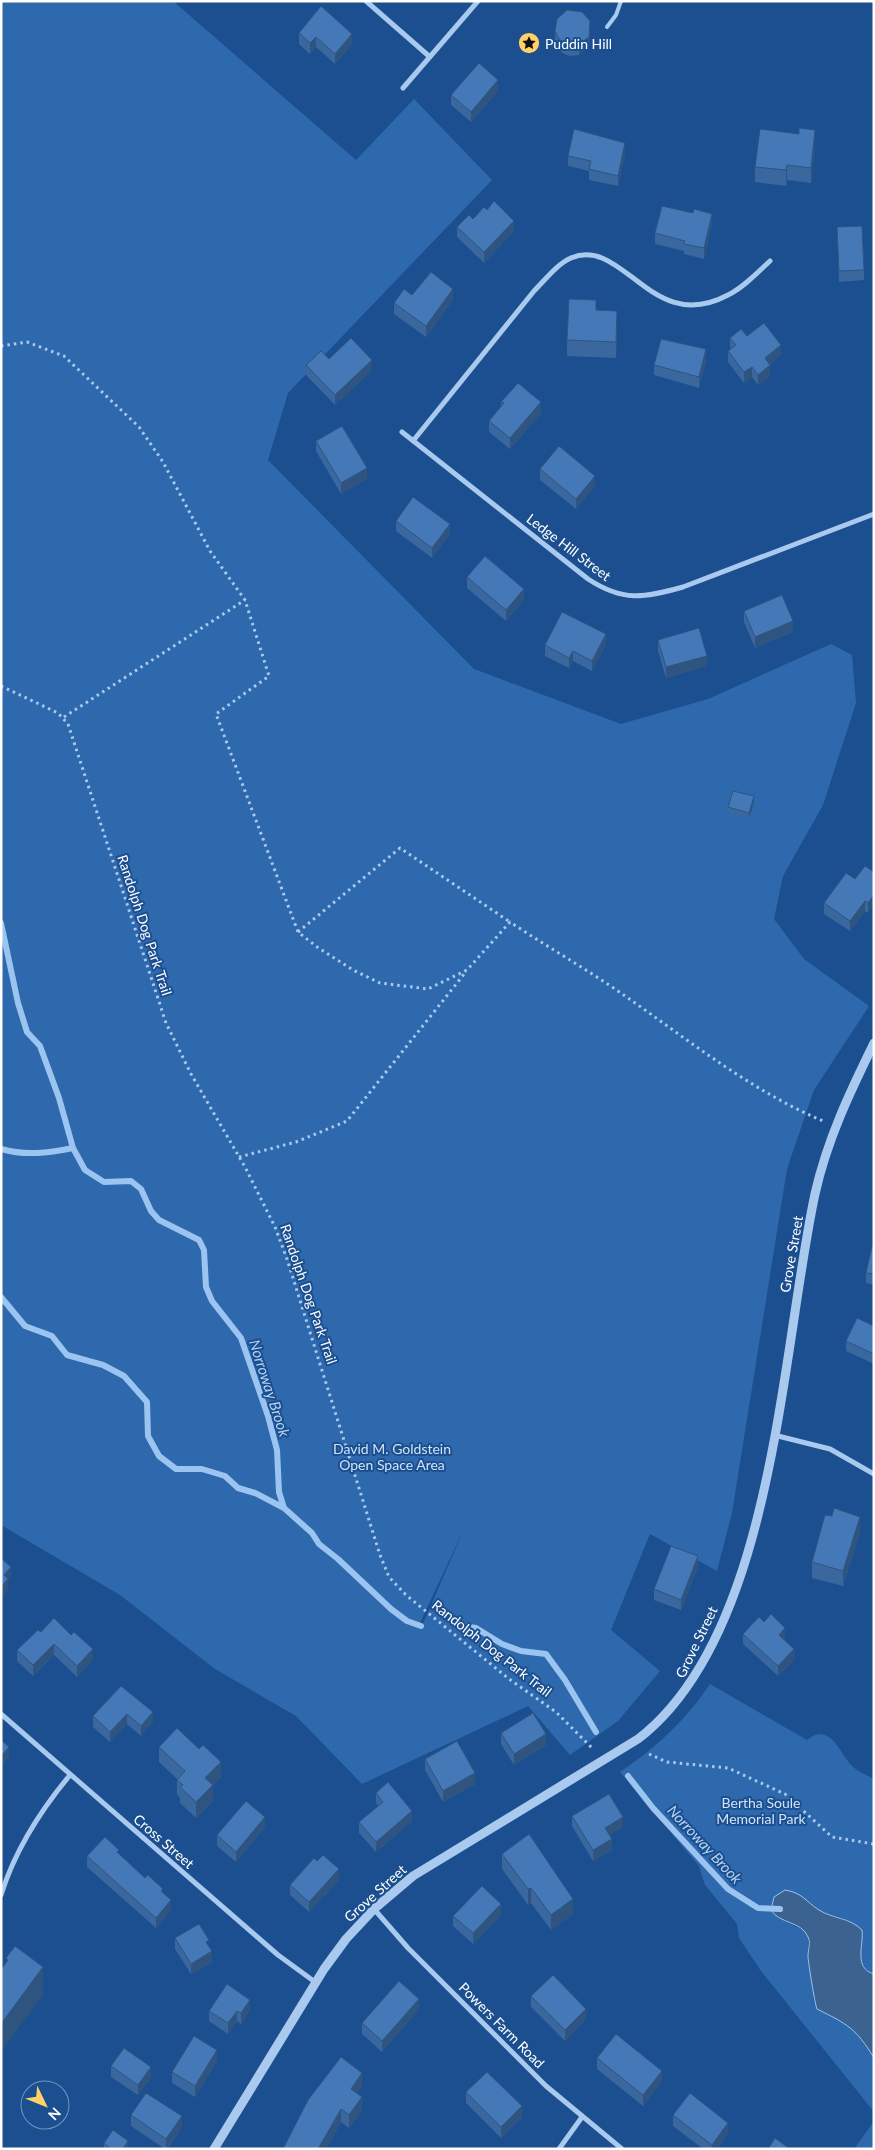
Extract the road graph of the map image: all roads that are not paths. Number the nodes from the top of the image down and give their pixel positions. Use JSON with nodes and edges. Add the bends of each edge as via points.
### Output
{"nodes":[{"id":1,"x":366,"y":1,"type":"edge"},
{"id":2,"x":478,"y":1,"type":"edge"},
{"id":3,"x":621,"y":1,"type":"edge"},
{"id":4,"x":607,"y":27,"type":"dead end"},
{"id":5,"x":430,"y":57,"type":"junction"},
{"id":6,"x":403,"y":88,"type":"dead end"},
{"id":7,"x":770,"y":261,"type":"dead end"},
{"id":8,"x":402,"y":432,"type":"dead end"},
{"id":9,"x":413,"y":441,"type":"junction"},
{"id":10,"x":874,"y":514,"type":"edge"},
{"id":11,"x":874,"y":1043,"type":"edge"},
{"id":12,"x":774,"y":1435,"type":"junction"},
{"id":13,"x":874,"y":1474,"type":"edge"},
{"id":14,"x":1,"y":1714,"type":"edge"},
{"id":15,"x":70,"y":1775,"type":"junction"},
{"id":16,"x":1,"y":1895,"type":"edge"},
{"id":17,"x":374,"y":1909,"type":"junction"},
{"id":18,"x":315,"y":1982,"type":"junction"},
{"id":19,"x":582,"y":2117,"type":"junction"},
{"id":20,"x":214,"y":2149,"type":"edge"},
{"id":21,"x":559,"y":2149,"type":"edge"},
{"id":22,"x":622,"y":2149,"type":"edge"}],
"edges":[{"from":1,"to":5,"type":"street"},
{"from":2,"to":5,"type":"street"},
{"from":3,"to":4,"type":"lane"},
{"from":5,"to":6,"type":"street"},
{"from":7,"to":9,"type":"street","via":[[730,294],[708,304],[685,306],[665,300],[603,259],[582,255],[572,258],[534,291]]},
{"from":8,"to":9,"type":"street","name":"Ledge Hill Street"},
{"from":9,"to":10,"type":"street","name":"Ledge Hill Street","via":[[588,579],[613,594],[626,597],[653,595],[683,587]]},
{"from":11,"to":12,"type":"street","name":"Grove Street","via":[[835,1126],[815,1194]]},
{"from":12,"to":13,"type":"street","via":[[830,1449]]},
{"from":12,"to":17,"type":"street","name":"Grove Street","via":[[743,1567],[707,1656],[685,1693],[655,1726],[604,1761],[413,1876]]},
{"from":14,"to":15,"type":"street","name":"Cross Street"},
{"from":15,"to":16,"type":"street","via":[[22,1844]]},
{"from":15,"to":18,"type":"street","name":"Cross Street","via":[[278,1955]]},
{"from":17,"to":18,"type":"street","name":"Grove Street","via":[[346,1939]]},
{"from":17,"to":19,"type":"street","name":"Powers Farm Road","via":[[408,1948],[546,2086]]},
{"from":18,"to":20,"type":"street","name":"Grove Street"},
{"from":19,"to":21,"type":"street"},
{"from":19,"to":22,"type":"street","name":"Powers Farm Road"}]}
